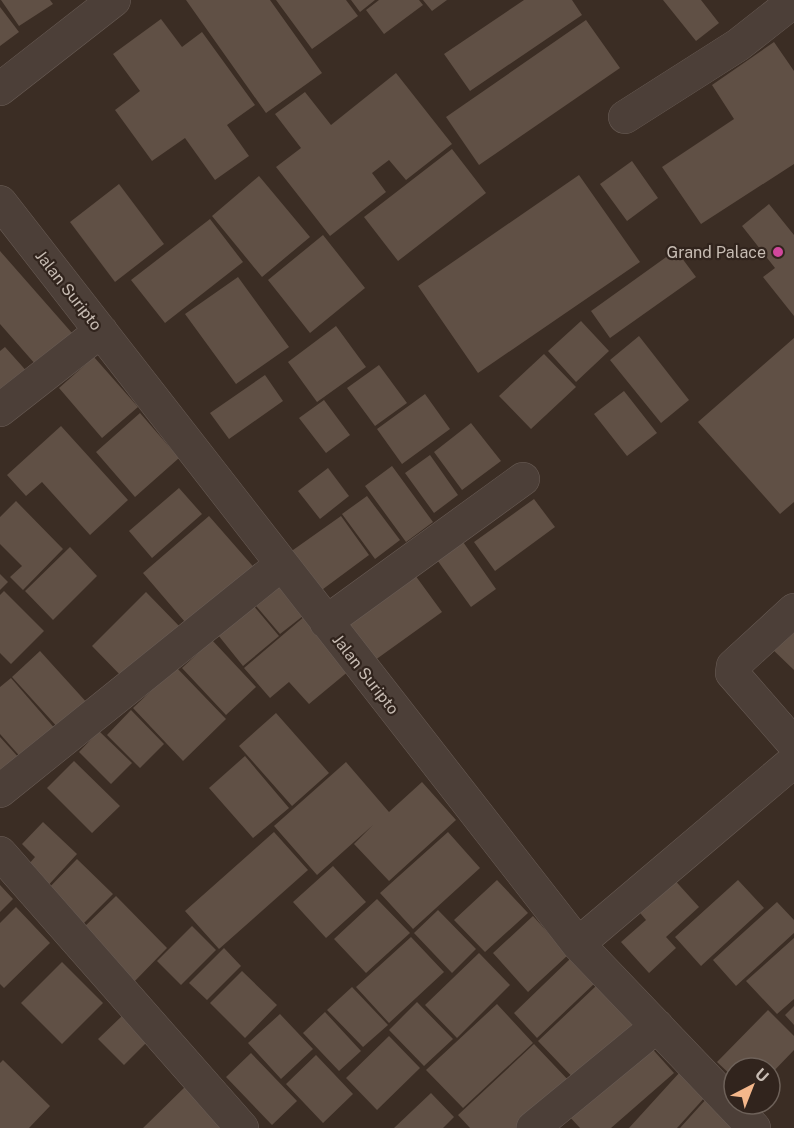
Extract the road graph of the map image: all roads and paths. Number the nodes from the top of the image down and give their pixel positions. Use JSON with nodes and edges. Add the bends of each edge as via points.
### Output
{"nodes":[{"id":1,"x":114,"y":0,"type":"edge"},
{"id":2,"x":794,"y":1,"type":"edge"},
{"id":3,"x":0,"y":89,"type":"edge"},
{"id":4,"x":625,"y":117,"type":"dead end"},
{"id":5,"x":0,"y":202,"type":"edge"},
{"id":6,"x":101,"y":331,"type":"junction"},
{"id":7,"x":0,"y":410,"type":"edge"},
{"id":8,"x":524,"y":479,"type":"dead end"},
{"id":9,"x":282,"y":564,"type":"junction"},
{"id":10,"x":794,"y":610,"type":"edge"},
{"id":11,"x":326,"y":622,"type":"junction"},
{"id":12,"x":794,"y":744,"type":"edge"},
{"id":13,"x":794,"y":761,"type":"edge"},
{"id":14,"x":0,"y":791,"type":"edge"},
{"id":15,"x":0,"y":854,"type":"edge"},
{"id":16,"x":578,"y":944,"type":"junction"},
{"id":17,"x":657,"y":1026,"type":"junction"},
{"id":18,"x":242,"y":1128,"type":"edge"},
{"id":19,"x":533,"y":1128,"type":"edge"},
{"id":20,"x":754,"y":1128,"type":"edge"}],
"edges":[{"from":1,"to":3,"type":"street"},
{"from":2,"to":4,"type":"street","via":[[738,45]]},
{"from":5,"to":6,"type":"street","name":"Jalan Suripto"},
{"from":6,"to":7,"type":"street"},
{"from":6,"to":9,"type":"street","name":"Jalan Suripto"},
{"from":8,"to":11,"type":"street"},
{"from":9,"to":11,"type":"street","name":"Jalan Suripto"},
{"from":9,"to":14,"type":"street"},
{"from":10,"to":12,"type":"street","via":[[733,666],[732,673]]},
{"from":11,"to":16,"type":"street","name":"Jalan Suripto"},
{"from":13,"to":16,"type":"street"},
{"from":15,"to":18,"type":"street"},
{"from":16,"to":17,"type":"street","name":"Jalan Suripto"},
{"from":17,"to":19,"type":"street"},
{"from":17,"to":20,"type":"street","name":"Jalan Suripto"}]}
